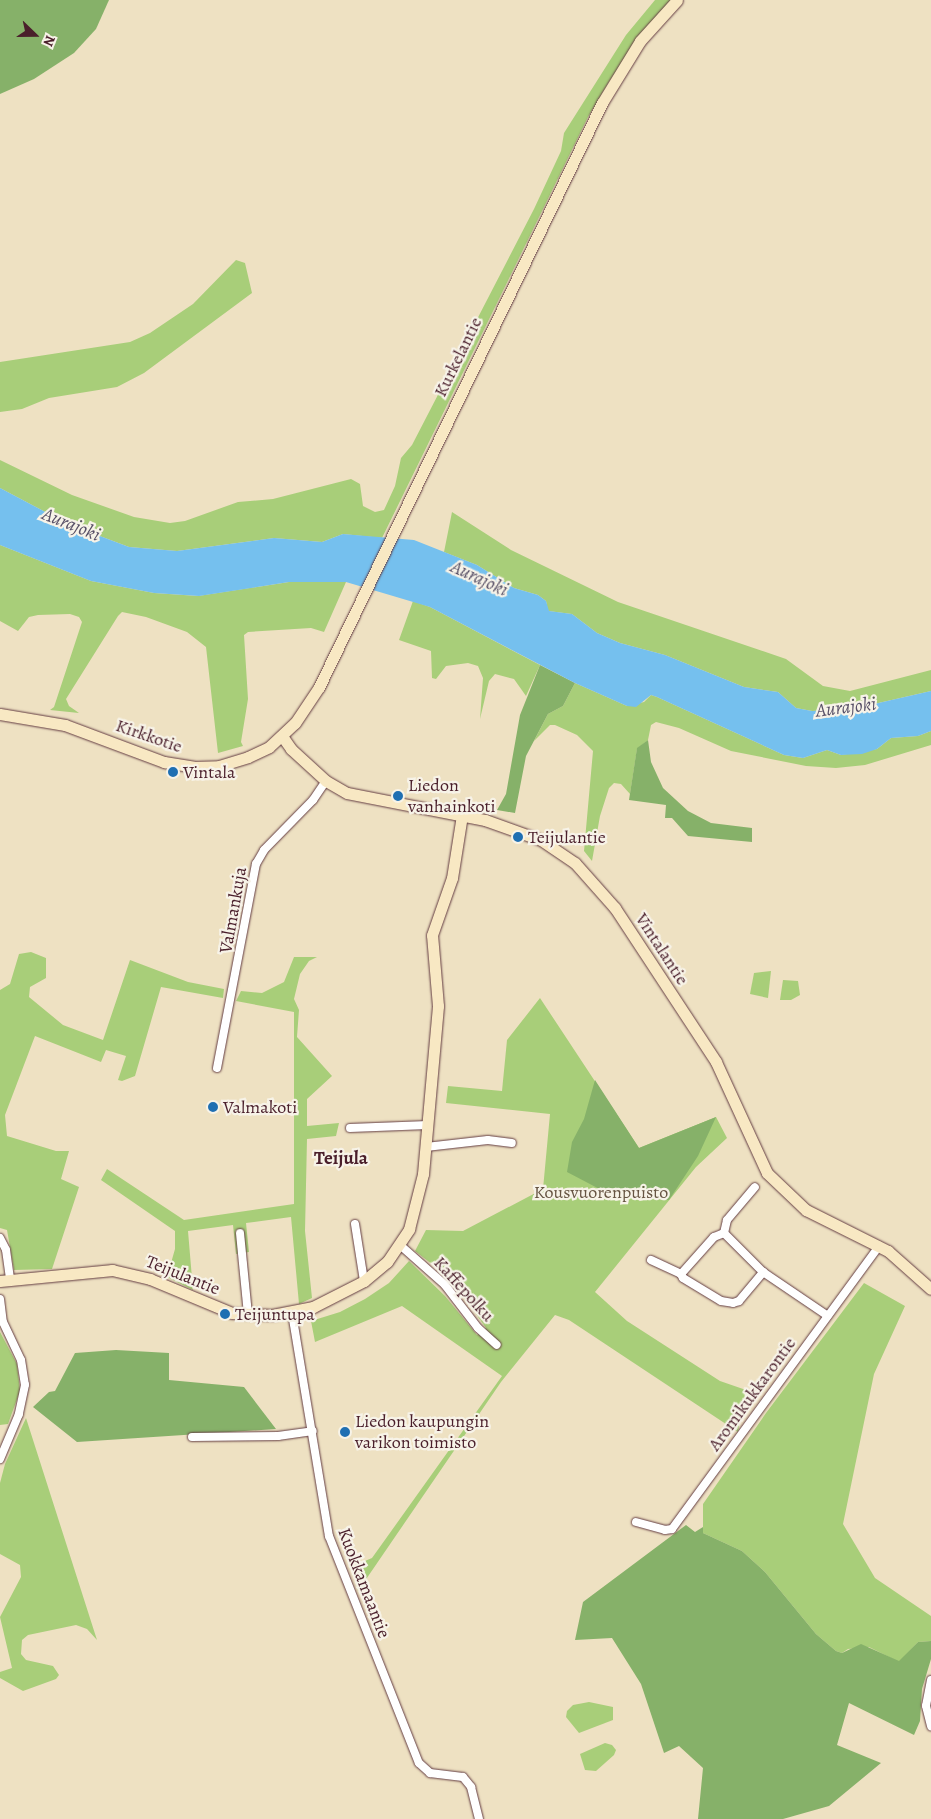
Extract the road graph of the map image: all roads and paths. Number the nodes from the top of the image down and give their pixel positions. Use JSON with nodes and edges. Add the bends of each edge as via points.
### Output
{"nodes":[{"id":1,"x":677,"y":0,"type":"edge"},
{"id":2,"x":0,"y":714,"type":"edge"},
{"id":3,"x":282,"y":736,"type":"junction"},
{"id":4,"x":326,"y":781,"type":"junction"},
{"id":5,"x":462,"y":815,"type":"junction"},
{"id":6,"x":217,"y":1068,"type":"dead end"},
{"id":7,"x":428,"y":1124,"type":"junction"},
{"id":8,"x":350,"y":1128,"type":"dead end"},
{"id":9,"x":512,"y":1144,"type":"dead end"},
{"id":10,"x":426,"y":1148,"type":"junction"},
{"id":11,"x":756,"y":1188,"type":"dead end"},
{"id":12,"x":355,"y":1224,"type":"dead end"},
{"id":13,"x":240,"y":1233,"type":"dead end"},
{"id":14,"x":724,"y":1233,"type":"junction"},
{"id":15,"x":0,"y":1238,"type":"edge"},
{"id":16,"x":879,"y":1246,"type":"junction"},
{"id":17,"x":404,"y":1249,"type":"junction"},
{"id":18,"x":651,"y":1260,"type":"dead end"},
{"id":19,"x":763,"y":1272,"type":"junction"},
{"id":20,"x":681,"y":1274,"type":"junction"},
{"id":21,"x":5,"y":1281,"type":"edge"},
{"id":22,"x":364,"y":1281,"type":"junction"},
{"id":23,"x":931,"y":1289,"type":"edge"},
{"id":24,"x":0,"y":1299,"type":"edge"},
{"id":25,"x":292,"y":1313,"type":"junction"},
{"id":26,"x":248,"y":1315,"type":"junction"},
{"id":27,"x":828,"y":1316,"type":"junction"},
{"id":28,"x":497,"y":1344,"type":"dead end"},
{"id":29,"x":313,"y":1431,"type":"junction"},
{"id":30,"x":192,"y":1437,"type":"dead end"},
{"id":31,"x":0,"y":1459,"type":"edge"},
{"id":32,"x":636,"y":1522,"type":"dead end"},
{"id":33,"x":931,"y":1680,"type":"edge"},
{"id":34,"x":931,"y":1726,"type":"edge"},
{"id":35,"x":479,"y":1819,"type":"edge"}],
"edges":[{"from":1,"to":3,"type":"street","name":"Kurkelantie","via":[[640,41],[602,103],[319,687],[303,714]]},
{"from":2,"to":3,"type":"street","name":"Kirkkotie","via":[[65,725],[164,762],[194,767],[219,766],[248,757],[269,748]]},
{"from":3,"to":4,"type":"street","name":"Vintalantie","via":[[291,749]]},
{"from":4,"to":5,"type":"street","name":"Vintalantie","via":[[347,793],[372,800]]},
{"from":4,"to":6,"type":"street","name":"Valmankuja","via":[[313,800],[264,850],[256,864]]},
{"from":5,"to":7,"type":"street","name":"Teijulantie","via":[[452,878],[432,935],[438,1006]]},
{"from":5,"to":16,"type":"street","name":"Vintalantie","via":[[541,840],[590,876],[615,908],[716,1062],[767,1173],[806,1210]]},
{"from":7,"to":8,"type":"street"},
{"from":7,"to":10,"type":"street","name":"Teijulantie"},
{"from":9,"to":10,"type":"street","via":[[488,1140]]},
{"from":10,"to":17,"type":"street","name":"Teijulantie","via":[[414,1215]]},
{"from":11,"to":14,"type":"street","via":[[727,1220]]},
{"from":12,"to":22,"type":"street"},
{"from":13,"to":26,"type":"street"},
{"from":14,"to":19,"type":"street"},
{"from":14,"to":20,"type":"street","via":[[714,1237]]},
{"from":15,"to":21,"type":"street","via":[[6,1250]]},
{"from":16,"to":23,"type":"street","name":"Vintalantie","via":[[903,1261]]},
{"from":16,"to":27,"type":"street","name":"Aromikukkarontie"},
{"from":17,"to":22,"type":"street","name":"Teijulantie"},
{"from":17,"to":28,"type":"street","name":"Kaffepolku","via":[[445,1285],[478,1328]]},
{"from":18,"to":20,"type":"street"},
{"from":19,"to":20,"type":"street","via":[[733,1304],[721,1301]]},
{"from":19,"to":27,"type":"street"},
{"from":21,"to":26,"type":"street","name":"Teijulantie","via":[[112,1270],[150,1278],[219,1308]]},
{"from":22,"to":25,"type":"street","name":"Teijulantie","via":[[313,1307]]},
{"from":24,"to":31,"type":"street","via":[[4,1322],[20,1360],[25,1385],[19,1414]]},
{"from":25,"to":26,"type":"street","name":"Teijulantie"},
{"from":25,"to":29,"type":"street","name":"Kuokkamaantie"},
{"from":27,"to":32,"type":"street","name":"Aromikukkarontie","via":[[672,1529]]},
{"from":29,"to":30,"type":"street","via":[[278,1436]]},
{"from":29,"to":35,"type":"street","name":"Kuokkamaantie","via":[[329,1536],[419,1764],[430,1773],[463,1777],[471,1787]]},
{"from":33,"to":34,"type":"street","via":[[926,1706]]}]}
